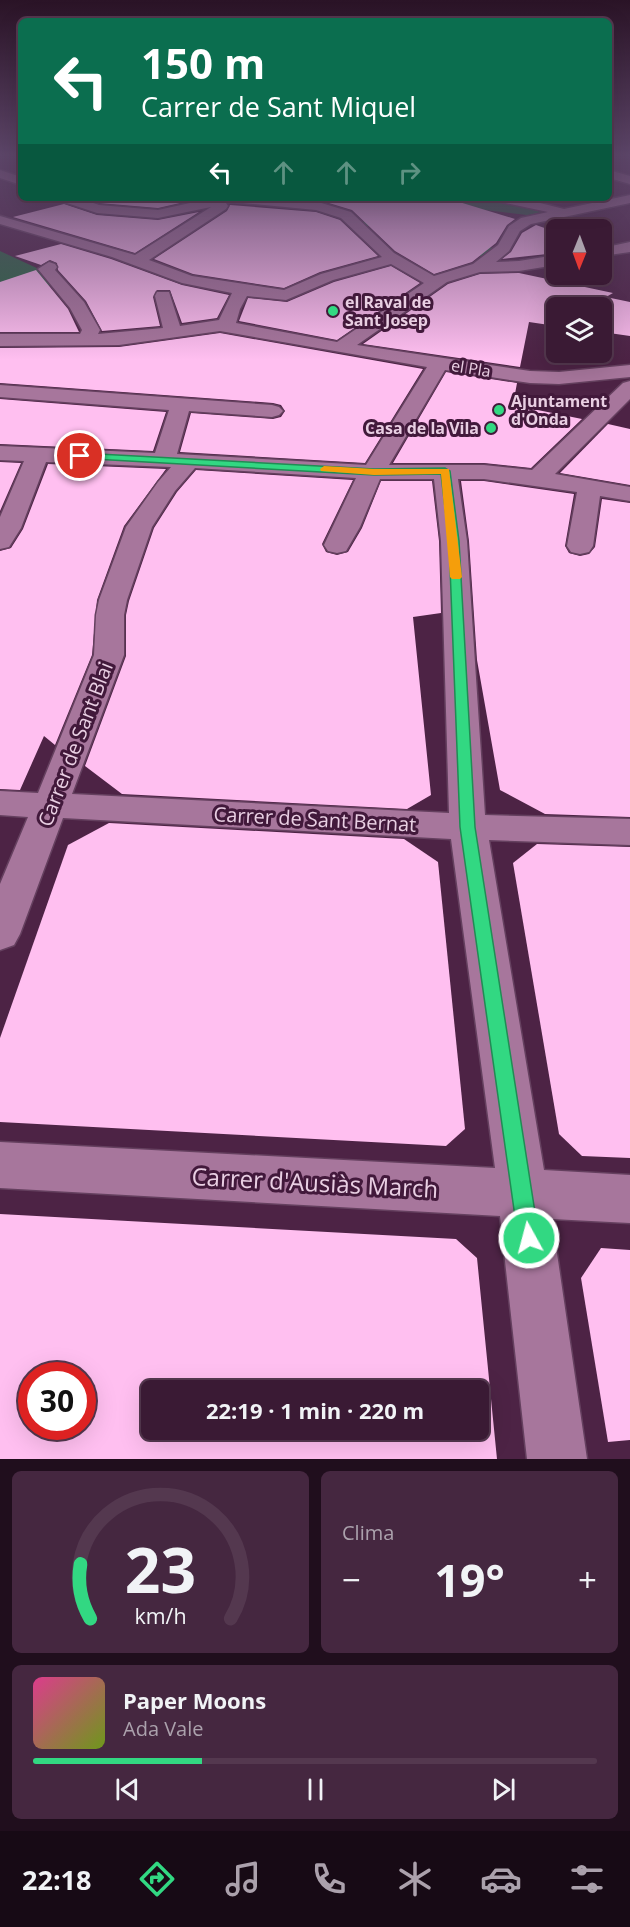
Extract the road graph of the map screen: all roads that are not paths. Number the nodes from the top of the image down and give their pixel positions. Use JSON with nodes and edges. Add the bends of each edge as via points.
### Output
{"nodes":[{"id":1,"x":14,"y":224,"type":"edge"},
{"id":2,"x":196,"y":224,"type":"edge"},
{"id":3,"x":355,"y":224,"type":"edge"},
{"id":4,"x":520,"y":224,"type":"edge"},
{"id":5,"x":630,"y":247,"type":"edge"},
{"id":6,"x":612,"y":250,"type":"edge"},
{"id":7,"x":391,"y":258,"type":"junction"},
{"id":8,"x":137,"y":261,"type":"junction"},
{"id":9,"x":546,"y":262,"type":"edge"},
{"id":10,"x":49,"y":267,"type":"dead end"},
{"id":11,"x":479,"y":267,"type":"junction"},
{"id":12,"x":443,"y":279,"type":"junction"},
{"id":13,"x":237,"y":289,"type":"junction"},
{"id":14,"x":163,"y":296,"type":"dead end"},
{"id":15,"x":220,"y":326,"type":"junction"},
{"id":16,"x":173,"y":333,"type":"junction"},
{"id":17,"x":86,"y":340,"type":"junction"},
{"id":18,"x":4,"y":342,"type":"edge"},
{"id":19,"x":349,"y":350,"type":"junction"},
{"id":20,"x":438,"y":363,"type":"junction"},
{"id":21,"x":630,"y":371,"type":"edge"},
{"id":22,"x":630,"y":387,"type":"edge"},
{"id":23,"x":0,"y":391,"type":"edge"},
{"id":24,"x":181,"y":404,"type":"junction"},
{"id":25,"x":272,"y":411,"type":"dead end"},
{"id":26,"x":0,"y":453,"type":"edge"},
{"id":27,"x":38,"y":454,"type":"junction"},
{"id":28,"x":164,"y":459,"type":"junction"},
{"id":29,"x":189,"y":460,"type":"junction"},
{"id":30,"x":445,"y":471,"type":"junction"},
{"id":31,"x":374,"y":472,"type":"junction"},
{"id":32,"x":538,"y":478,"type":"junction"},
{"id":33,"x":590,"y":486,"type":"junction"},
{"id":34,"x":630,"y":494,"type":"edge"},
{"id":35,"x":0,"y":541,"type":"edge"},
{"id":36,"x":338,"y":545,"type":"dead end"},
{"id":37,"x":580,"y":546,"type":"dead end"},
{"id":38,"x":0,"y":803,"type":"edge"},
{"id":39,"x":52,"y":805,"type":"junction"},
{"id":40,"x":468,"y":827,"type":"junction"},
{"id":41,"x":630,"y":832,"type":"edge"},
{"id":42,"x":0,"y":934,"type":"edge"},
{"id":43,"x":0,"y":1165,"type":"edge"},
{"id":44,"x":523,"y":1193,"type":"junction"},
{"id":45,"x":630,"y":1199,"type":"edge"},
{"id":46,"x":557,"y":1459,"type":"edge"}],
"edges":[{"from":1,"to":8,"type":"street"},
{"from":2,"to":8,"type":"street"},
{"from":3,"to":7,"type":"street"},
{"from":4,"to":11,"type":"street","via":[[504,248]]},
{"from":5,"to":6,"type":"street"},
{"from":7,"to":12,"type":"street","via":[[429,280]]},
{"from":7,"to":13,"type":"street","via":[[327,277],[286,295]]},
{"from":8,"to":13,"type":"street","via":[[180,278]]},
{"from":9,"to":11,"type":"street"},
{"from":10,"to":17,"type":"street","via":[[46,269],[86,318],[91,330]]},
{"from":11,"to":12,"type":"street"},
{"from":12,"to":19,"type":"street"},
{"from":13,"to":15,"type":"street","via":[[227,323]]},
{"from":14,"to":16,"type":"street"},
{"from":15,"to":16,"type":"street"},
{"from":15,"to":19,"type":"street"},
{"from":16,"to":17,"type":"street"},
{"from":17,"to":18,"type":"street"},
{"from":19,"to":20,"type":"street"},
{"from":20,"to":21,"type":"street","name":"el Pla","via":[[547,378]]},
{"from":20,"to":31,"type":"street","name":"el Pla"},
{"from":22,"to":32,"type":"street"},
{"from":23,"to":24,"type":"street"},
{"from":24,"to":25,"type":"street"},
{"from":24,"to":28,"type":"street"},
{"from":26,"to":27,"type":"street"},
{"from":27,"to":28,"type":"street"},
{"from":27,"to":35,"type":"street"},
{"from":28,"to":29,"type":"street"},
{"from":29,"to":31,"type":"street"},
{"from":29,"to":39,"type":"street","name":"Carrer de Sant Blai","via":[[140,527],[113,600],[111,645]]},
{"from":30,"to":31,"type":"street"},
{"from":30,"to":32,"type":"street"},
{"from":30,"to":40,"type":"street","via":[[454,541]]},
{"from":31,"to":36,"type":"street","name":"el Pla","via":[[366,480]]},
{"from":32,"to":33,"type":"street"},
{"from":33,"to":34,"type":"street"},
{"from":33,"to":37,"type":"street"},
{"from":38,"to":39,"type":"street","name":"Carrer de Sant Bernat"},
{"from":39,"to":40,"type":"street","name":"Carrer de Sant Bernat"},
{"from":39,"to":42,"type":"street","name":"Carrer de Sant Blai"},
{"from":40,"to":41,"type":"street","name":"Carrer de Sant Bernat"},
{"from":40,"to":44,"type":"street"},
{"from":43,"to":44,"type":"street","name":"Carrer d'Ausiàs March"},
{"from":44,"to":45,"type":"street","name":"Carrer d'Ausiàs March"},
{"from":44,"to":46,"type":"street"}]}
